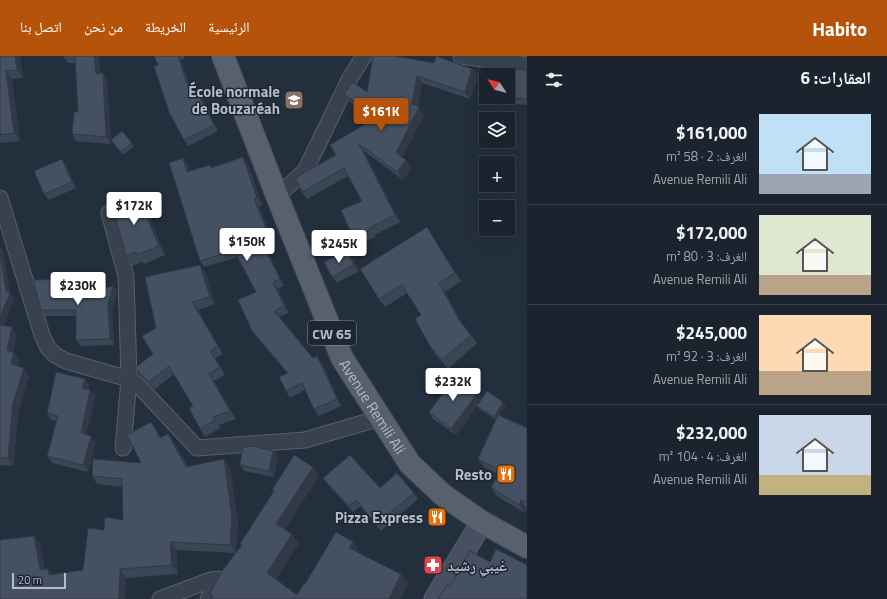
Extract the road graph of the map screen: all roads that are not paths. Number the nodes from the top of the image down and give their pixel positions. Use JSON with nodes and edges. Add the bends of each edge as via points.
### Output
{"nodes":[{"id":1,"x":223,"y":56,"type":"edge"},
{"id":2,"x":364,"y":56,"type":"edge"},
{"id":3,"x":461,"y":56,"type":"edge"},
{"id":4,"x":527,"y":65,"type":"edge"},
{"id":5,"x":277,"y":196,"type":"junction"},
{"id":6,"x":0,"y":198,"type":"edge"},
{"id":7,"x":109,"y":213,"type":"dead end"},
{"id":8,"x":129,"y":379,"type":"junction"},
{"id":9,"x":380,"y":418,"type":"junction"},
{"id":10,"x":123,"y":448,"type":"dead end"},
{"id":11,"x":482,"y":522,"type":"junction"},
{"id":12,"x":527,"y":548,"type":"edge"},
{"id":13,"x":160,"y":599,"type":"edge"},
{"id":14,"x":208,"y":599,"type":"edge"},
{"id":15,"x":436,"y":599,"type":"edge"}],
"edges":[{"from":1,"to":5,"type":"main road","name":"Avenue Remili Ali","number":"CW 65"},
{"from":2,"to":5,"type":"street","via":[[350,78],[305,171]]},
{"from":3,"to":4,"type":"street"},
{"from":5,"to":9,"type":"main road","name":"Avenue Remili Ali","number":"CW 65","via":[[342,358]]},
{"from":6,"to":8,"type":"street","via":[[48,348],[55,356],[66,361]]},
{"from":7,"to":8,"type":"street","via":[[126,276]]},
{"from":8,"to":9,"type":"street","via":[[139,386],[197,448],[305,440]]},
{"from":8,"to":10,"type":"street"},
{"from":9,"to":11,"type":"main road","name":"Avenue Remili Ali","number":"CW 65","via":[[410,464],[443,495]]},
{"from":11,"to":12,"type":"main road","name":"Avenue Remili Ali","number":"CW 65"},
{"from":11,"to":15,"type":"main road"},
{"from":13,"to":14,"type":"street","via":[[211,580],[220,580]]}]}
